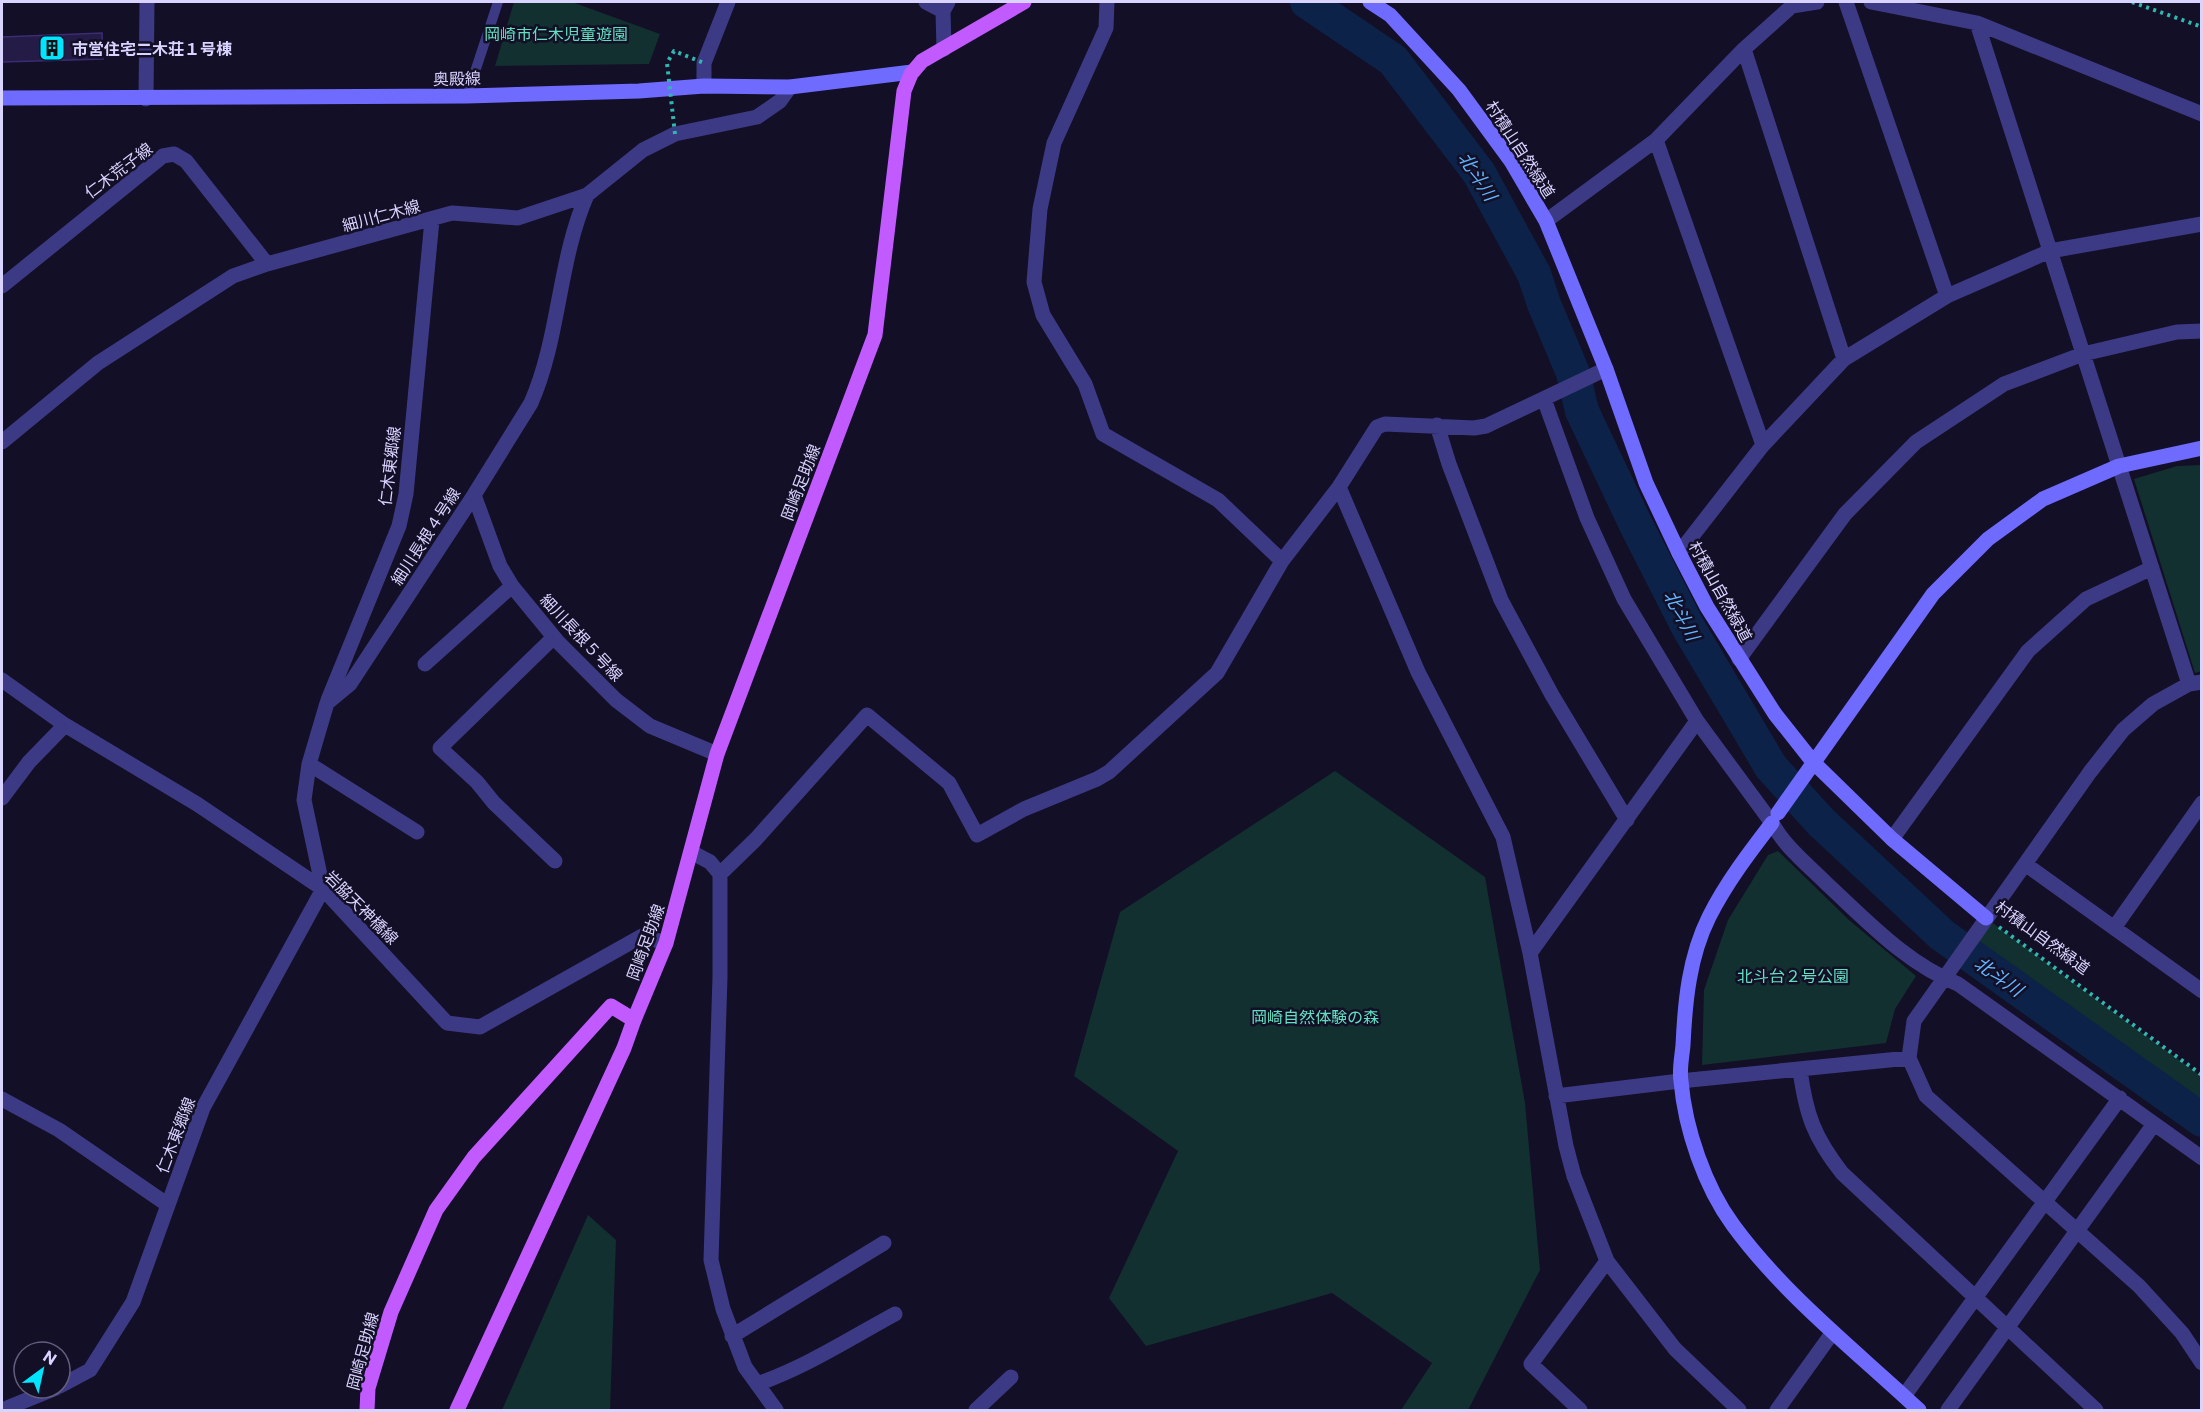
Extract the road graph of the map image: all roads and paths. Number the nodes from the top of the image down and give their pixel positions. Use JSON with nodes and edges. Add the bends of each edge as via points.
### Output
{"nodes":[{"id":1,"x":147,"y":2,"type":"edge"},
{"id":2,"x":498,"y":2,"type":"edge"},
{"id":3,"x":728,"y":2,"type":"edge"},
{"id":4,"x":926,"y":2,"type":"edge"},
{"id":5,"x":1024,"y":2,"type":"edge"},
{"id":6,"x":1107,"y":2,"type":"edge"},
{"id":7,"x":1370,"y":2,"type":"edge"},
{"id":8,"x":1817,"y":2,"type":"edge"},
{"id":9,"x":1846,"y":2,"type":"edge"},
{"id":10,"x":1871,"y":2,"type":"edge"},
{"id":11,"x":2132,"y":2,"type":"edge"},
{"id":12,"x":945,"y":7,"type":"edge"},
{"id":13,"x":1977,"y":23,"type":"junction"},
{"id":14,"x":2202,"y":27,"type":"edge"},
{"id":15,"x":1744,"y":49,"type":"junction"},
{"id":16,"x":944,"y":50,"type":"junction"},
{"id":17,"x":704,"y":63,"type":"junction"},
{"id":18,"x":912,"y":72,"type":"junction"},
{"id":19,"x":704,"y":86,"type":"junction"},
{"id":20,"x":790,"y":87,"type":"junction"},
{"id":21,"x":467,"y":96,"type":"junction"},
{"id":22,"x":2,"y":98,"type":"edge"},
{"id":23,"x":146,"y":99,"type":"junction"},
{"id":24,"x":2202,"y":114,"type":"edge"},
{"id":25,"x":675,"y":134,"type":"junction"},
{"id":26,"x":1656,"y":140,"type":"junction"},
{"id":27,"x":588,"y":195,"type":"junction"},
{"id":28,"x":432,"y":220,"type":"junction"},
{"id":29,"x":1546,"y":220,"type":"junction"},
{"id":30,"x":2202,"y":224,"type":"edge"},
{"id":31,"x":2050,"y":251,"type":"junction"},
{"id":32,"x":267,"y":264,"type":"junction"},
{"id":33,"x":2,"y":286,"type":"edge"},
{"id":34,"x":1947,"y":296,"type":"junction"},
{"id":35,"x":2202,"y":332,"type":"edge"},
{"id":36,"x":2083,"y":354,"type":"junction"},
{"id":37,"x":1844,"y":359,"type":"junction"},
{"id":38,"x":1601,"y":372,"type":"junction"},
{"id":39,"x":1551,"y":396,"type":"junction"},
{"id":40,"x":1437,"y":425,"type":"junction"},
{"id":41,"x":2,"y":442,"type":"edge"},
{"id":42,"x":1763,"y":445,"type":"junction"},
{"id":43,"x":2202,"y":448,"type":"edge"},
{"id":44,"x":2119,"y":466,"type":"junction"},
{"id":45,"x":1339,"y":487,"type":"junction"},
{"id":46,"x":474,"y":495,"type":"junction"},
{"id":47,"x":1679,"y":553,"type":"junction"},
{"id":48,"x":1282,"y":561,"type":"junction"},
{"id":49,"x":2152,"y":568,"type":"junction"},
{"id":50,"x":512,"y":586,"type":"junction"},
{"id":51,"x":554,"y":637,"type":"junction"},
{"id":52,"x":1739,"y":659,"type":"junction"},
{"id":53,"x":425,"y":664,"type":"dead end"},
{"id":54,"x":2,"y":681,"type":"edge"},
{"id":55,"x":2195,"y":683,"type":"edge"},
{"id":56,"x":327,"y":703,"type":"junction"},
{"id":57,"x":1697,"y":721,"type":"junction"},
{"id":58,"x":65,"y":725,"type":"junction"},
{"id":59,"x":717,"y":754,"type":"junction"},
{"id":60,"x":309,"y":764,"type":"junction"},
{"id":61,"x":1810,"y":768,"type":"junction"},
{"id":62,"x":2,"y":798,"type":"edge"},
{"id":63,"x":2202,"y":803,"type":"edge"},
{"id":64,"x":1775,"y":818,"type":"junction"},
{"id":65,"x":1627,"y":820,"type":"junction"},
{"id":66,"x":417,"y":832,"type":"dead end"},
{"id":67,"x":1892,"y":839,"type":"junction"},
{"id":68,"x":691,"y":852,"type":"junction"},
{"id":69,"x":555,"y":861,"type":"dead end"},
{"id":70,"x":2025,"y":864,"type":"junction"},
{"id":71,"x":720,"y":874,"type":"junction"},
{"id":72,"x":323,"y":889,"type":"junction"},
{"id":73,"x":1983,"y":923,"type":"junction"},
{"id":74,"x":2114,"y":928,"type":"junction"},
{"id":75,"x":666,"y":943,"type":"junction"},
{"id":76,"x":1530,"y":953,"type":"junction"},
{"id":77,"x":1948,"y":973,"type":"junction"},
{"id":78,"x":2201,"y":989,"type":"edge"},
{"id":79,"x":634,"y":1020,"type":"junction"},
{"id":80,"x":1909,"y":1058,"type":"junction"},
{"id":81,"x":1800,"y":1070,"type":"junction"},
{"id":82,"x":2202,"y":1075,"type":"edge"},
{"id":83,"x":1680,"y":1080,"type":"junction"},
{"id":84,"x":1556,"y":1095,"type":"junction"},
{"id":85,"x":2120,"y":1098,"type":"junction"},
{"id":86,"x":2,"y":1099,"type":"edge"},
{"id":87,"x":2154,"y":1124,"type":"junction"},
{"id":88,"x":2202,"y":1158,"type":"edge"},
{"id":89,"x":2045,"y":1201,"type":"junction"},
{"id":90,"x":168,"y":1204,"type":"junction"},
{"id":91,"x":2078,"y":1230,"type":"junction"},
{"id":92,"x":884,"y":1243,"type":"dead end"},
{"id":93,"x":1607,"y":1261,"type":"junction"},
{"id":94,"x":1974,"y":1298,"type":"junction"},
{"id":95,"x":895,"y":1314,"type":"dead end"},
{"id":96,"x":2007,"y":1329,"type":"junction"},
{"id":97,"x":1833,"y":1332,"type":"junction"},
{"id":98,"x":732,"y":1336,"type":"junction"},
{"id":99,"x":2202,"y":1363,"type":"edge"},
{"id":100,"x":1011,"y":1377,"type":"dead end"},
{"id":101,"x":72,"y":1380,"type":"edge"},
{"id":102,"x":757,"y":1384,"type":"junction"},
{"id":103,"x":1904,"y":1396,"type":"junction"},
{"id":104,"x":26,"y":1400,"type":"edge"},
{"id":105,"x":2,"y":1410,"type":"edge"},
{"id":106,"x":367,"y":1410,"type":"edge"},
{"id":107,"x":457,"y":1410,"type":"edge"},
{"id":108,"x":776,"y":1410,"type":"edge"},
{"id":109,"x":976,"y":1410,"type":"edge"},
{"id":110,"x":1580,"y":1410,"type":"edge"},
{"id":111,"x":1739,"y":1410,"type":"edge"},
{"id":112,"x":1777,"y":1410,"type":"edge"},
{"id":113,"x":1919,"y":1410,"type":"edge"},
{"id":114,"x":1948,"y":1410,"type":"edge"},
{"id":115,"x":2096,"y":1410,"type":"edge"}],
"edges":[{"from":1,"to":23,"type":"street"},
{"from":2,"to":21,"type":"lane"},
{"from":3,"to":17,"type":"street"},
{"from":4,"to":12,"type":"street"},
{"from":5,"to":16,"type":"main road"},
{"from":6,"to":48,"type":"street","via":[[1106,28],[1054,143],[1040,209],[1034,282],[1043,315],[1085,384],[1103,434],[1218,500]]},
{"from":7,"to":29,"type":"street","name":"村積山自然緑道","via":[[1390,15],[1459,90],[1511,161]]},
{"from":8,"to":15,"type":"street","via":[[1792,6]]},
{"from":9,"to":34,"type":"street"},
{"from":10,"to":13,"type":"street"},
{"from":11,"to":14,"type":"path"},
{"from":12,"to":16,"type":"street"},
{"from":13,"to":24,"type":"street"},
{"from":13,"to":31,"type":"street"},
{"from":15,"to":26,"type":"street"},
{"from":15,"to":37,"type":"street"},
{"from":16,"to":18,"type":"main road","via":[[922,60]]},
{"from":17,"to":19,"type":"street"},
{"from":17,"to":25,"type":"path","bridge":true,"via":[[674,51],[666,63]]},
{"from":18,"to":20,"type":"street","name":"奥殿線"},
{"from":18,"to":59,"type":"main road","name":"岡崎足助線","via":[[904,91],[875,335]]},
{"from":19,"to":20,"type":"street","name":"奥殿線"},
{"from":19,"to":21,"type":"street","name":"奥殿線"},
{"from":20,"to":25,"type":"street","name":"細川仁木線","via":[[780,101],[757,117]]},
{"from":21,"to":23,"type":"street","name":"奥殿線"},
{"from":22,"to":23,"type":"street","name":"奥殿線"},
{"from":25,"to":27,"type":"street","name":"細川仁木線","via":[[643,150]]},
{"from":26,"to":29,"type":"street"},
{"from":26,"to":42,"type":"street"},
{"from":27,"to":28,"type":"street","name":"細川仁木線","via":[[518,218],[452,213]]},
{"from":27,"to":46,"type":"street","name":"細川長根４号線","via":[[578,216],[537,388]]},
{"from":28,"to":32,"type":"street","name":"細川仁木線"},
{"from":28,"to":56,"type":"street","name":"仁木東郷線","via":[[406,494],[399,526]]},
{"from":29,"to":38,"type":"street","name":"村積山自然緑道"},
{"from":30,"to":31,"type":"street"},
{"from":31,"to":34,"type":"street"},
{"from":31,"to":36,"type":"street"},
{"from":32,"to":33,"type":"street","name":"仁木荒子線","via":[[186,161],[174,154],[162,156]]},
{"from":32,"to":41,"type":"street","name":"細川仁木線","via":[[234,276],[126,344]]},
{"from":34,"to":37,"type":"street"},
{"from":35,"to":36,"type":"street","via":[[2177,332]]},
{"from":36,"to":44,"type":"street"},
{"from":36,"to":52,"type":"street","via":[[2004,384],[1916,442],[1845,514]]},
{"from":37,"to":42,"type":"street"},
{"from":38,"to":39,"type":"street"},
{"from":38,"to":47,"type":"street","name":"村積山自然緑道"},
{"from":39,"to":40,"type":"street","via":[[1486,426]]},
{"from":39,"to":57,"type":"street","via":[[1587,518],[1624,599]]},
{"from":40,"to":45,"type":"street","via":[[1377,427]]},
{"from":40,"to":65,"type":"street","via":[[1501,600]]},
{"from":42,"to":47,"type":"street"},
{"from":43,"to":44,"type":"street"},
{"from":44,"to":49,"type":"street"},
{"from":44,"to":61,"type":"street","via":[[2043,499],[1988,539],[1932,594]]},
{"from":45,"to":48,"type":"street"},
{"from":45,"to":76,"type":"street","via":[[1418,672],[1503,837]]},
{"from":46,"to":50,"type":"street","name":"細川長根５号線","via":[[500,566]]},
{"from":46,"to":56,"type":"street","name":"細川長根４号線","via":[[350,684]]},
{"from":47,"to":52,"type":"street","name":"村積山自然緑道"},
{"from":48,"to":71,"type":"street","via":[[1217,673],[1097,779],[1024,809],[977,836],[950,783],[867,715]]},
{"from":49,"to":55,"type":"street"},
{"from":49,"to":67,"type":"street","via":[[2086,599],[2028,651]]},
{"from":50,"to":51,"type":"street","name":"細川長根５号線"},
{"from":50,"to":53,"type":"street"},
{"from":51,"to":59,"type":"street","name":"細川長根５号線","via":[[616,700],[650,726]]},
{"from":51,"to":69,"type":"street","via":[[440,748]]},
{"from":52,"to":61,"type":"street","name":"村積山自然緑道"},
{"from":54,"to":58,"type":"street","name":"岩脇天神橋線"},
{"from":55,"to":70,"type":"street","via":[[2153,704],[2123,730]]},
{"from":56,"to":60,"type":"street"},
{"from":57,"to":64,"type":"street"},
{"from":57,"to":65,"type":"street"},
{"from":58,"to":62,"type":"street","via":[[29,762]]},
{"from":58,"to":72,"type":"street","name":"岩脇天神橋線","via":[[197,804]]},
{"from":59,"to":68,"type":"main road","name":"岡崎足助線"},
{"from":60,"to":66,"type":"street"},
{"from":60,"to":72,"type":"street","via":[[304,800]]},
{"from":61,"to":64,"type":"street"},
{"from":61,"to":67,"type":"street","name":"村積山自然緑道"},
{"from":63,"to":74,"type":"street"},
{"from":64,"to":77,"type":"street","via":[[1781,840],[1864,918],[1911,959]]},
{"from":64,"to":83,"type":"street","via":[[1726,887],[1698,942],[1687,992]]},
{"from":65,"to":76,"type":"street"},
{"from":67,"to":73,"type":"street","name":"村積山自然緑道"},
{"from":68,"to":71,"type":"street","via":[[710,862]]},
{"from":68,"to":75,"type":"main road","name":"岡崎足助線"},
{"from":70,"to":73,"type":"street"},
{"from":70,"to":74,"type":"street"},
{"from":71,"to":98,"type":"street","via":[[711,1260]]},
{"from":72,"to":75,"type":"street","name":"岩脇天神橋線","via":[[447,1023],[480,1027],[642,936]]},
{"from":72,"to":90,"type":"street","name":"仁木東郷線","via":[[202,1108]]},
{"from":73,"to":77,"type":"street"},
{"from":73,"to":82,"type":"path","name":"村積山自然緑道"},
{"from":74,"to":78,"type":"street"},
{"from":75,"to":79,"type":"main road","name":"岡崎足助線"},
{"from":76,"to":84,"type":"street"},
{"from":77,"to":80,"type":"street","via":[[1914,1021]]},
{"from":77,"to":85,"type":"street","via":[[1958,984]]},
{"from":79,"to":106,"type":"main road","name":"岡崎足助線","via":[[611,1006],[474,1157],[436,1210],[392,1312],[368,1388]]},
{"from":79,"to":107,"type":"main road","name":"岡崎足助線"},
{"from":80,"to":81,"type":"street"},
{"from":80,"to":89,"type":"street","via":[[1926,1096]]},
{"from":81,"to":83,"type":"street"},
{"from":81,"to":94,"type":"street","via":[[1810,1122],[1830,1158]]},
{"from":83,"to":84,"type":"street"},
{"from":83,"to":97,"type":"street","via":[[1695,1147],[1720,1206],[1770,1271]]},
{"from":84,"to":93,"type":"street","via":[[1574,1176]]},
{"from":85,"to":87,"type":"street"},
{"from":85,"to":89,"type":"street"},
{"from":86,"to":90,"type":"street","via":[[59,1130]]},
{"from":87,"to":88,"type":"street"},
{"from":87,"to":91,"type":"street"},
{"from":89,"to":91,"type":"street"},
{"from":89,"to":94,"type":"street"},
{"from":90,"to":101,"type":"street","name":"仁木東郷線","via":[[133,1302],[90,1370]]},
{"from":91,"to":96,"type":"street"},
{"from":91,"to":99,"type":"street","via":[[2139,1286],[2182,1333]]},
{"from":92,"to":98,"type":"street"},
{"from":93,"to":110,"type":"street","via":[[1531,1364]]},
{"from":93,"to":111,"type":"street","via":[[1675,1349]]},
{"from":94,"to":96,"type":"street"},
{"from":94,"to":103,"type":"street"},
{"from":95,"to":102,"type":"street","via":[[827,1353]]},
{"from":96,"to":114,"type":"street"},
{"from":96,"to":115,"type":"street"},
{"from":97,"to":103,"type":"street"},
{"from":97,"to":112,"type":"street"},
{"from":98,"to":102,"type":"street"},
{"from":100,"to":109,"type":"street"},
{"from":102,"to":108,"type":"street"},
{"from":103,"to":113,"type":"street"},
{"from":104,"to":105,"type":"street","name":"仁木東郷線"}]}
